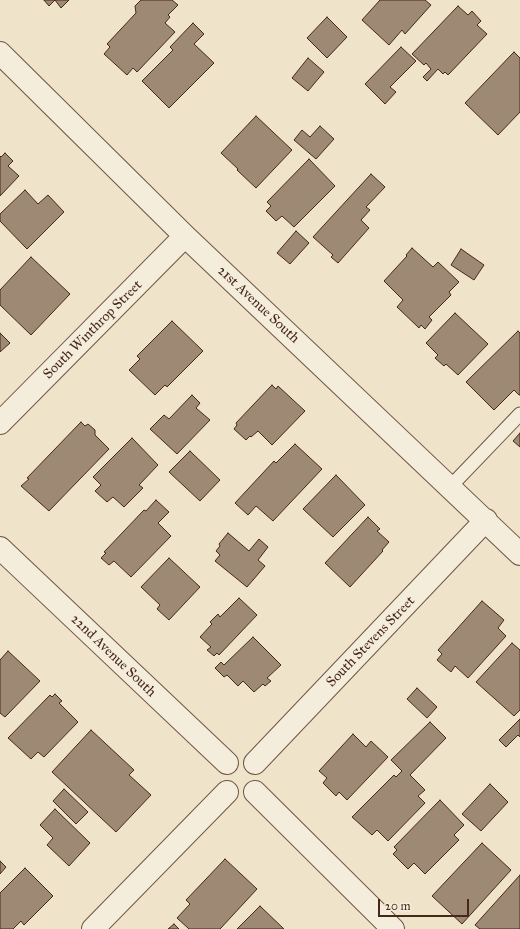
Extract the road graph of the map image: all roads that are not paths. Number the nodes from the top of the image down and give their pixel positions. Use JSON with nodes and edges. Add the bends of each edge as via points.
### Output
{"nodes":[{"id":1,"x":0,"y":53,"type":"edge"},
{"id":2,"x":185,"y":236,"type":"junction"},
{"id":3,"x":520,"y":414,"type":"edge"},
{"id":4,"x":0,"y":423,"type":"edge"},
{"id":5,"x":450,"y":487,"type":"junction"},
{"id":6,"x":486,"y":520,"type":"junction"},
{"id":7,"x":0,"y":548,"type":"edge"},
{"id":8,"x":520,"y":554,"type":"edge"},
{"id":9,"x":255,"y":762,"type":"junction"},
{"id":10,"x":227,"y":763,"type":"junction"},
{"id":11,"x":227,"y":792,"type":"junction"},
{"id":12,"x":255,"y":792,"type":"junction"},
{"id":13,"x":94,"y":929,"type":"edge"},
{"id":14,"x":393,"y":929,"type":"edge"}],
"edges":[{"from":1,"to":2,"type":"street","name":"21st Avenue South"},
{"from":2,"to":4,"type":"street","name":"South Winthrop Street"},
{"from":2,"to":5,"type":"street","name":"21st Avenue South"},
{"from":3,"to":5,"type":"lane"},
{"from":5,"to":6,"type":"street","name":"21st Avenue South"},
{"from":6,"to":8,"type":"street","name":"21st Avenue South"},
{"from":6,"to":9,"type":"street","name":"South Stevens Street"},
{"from":7,"to":10,"type":"street","name":"22nd Avenue South"},
{"from":9,"to":10,"type":"street","via":[[241,756]]},
{"from":9,"to":12,"type":"street","via":[[262,777]]},
{"from":10,"to":11,"type":"street","via":[[220,778]]},
{"from":11,"to":12,"type":"street","via":[[238,798],[245,798]]},
{"from":11,"to":13,"type":"street"},
{"from":12,"to":14,"type":"street"}]}
